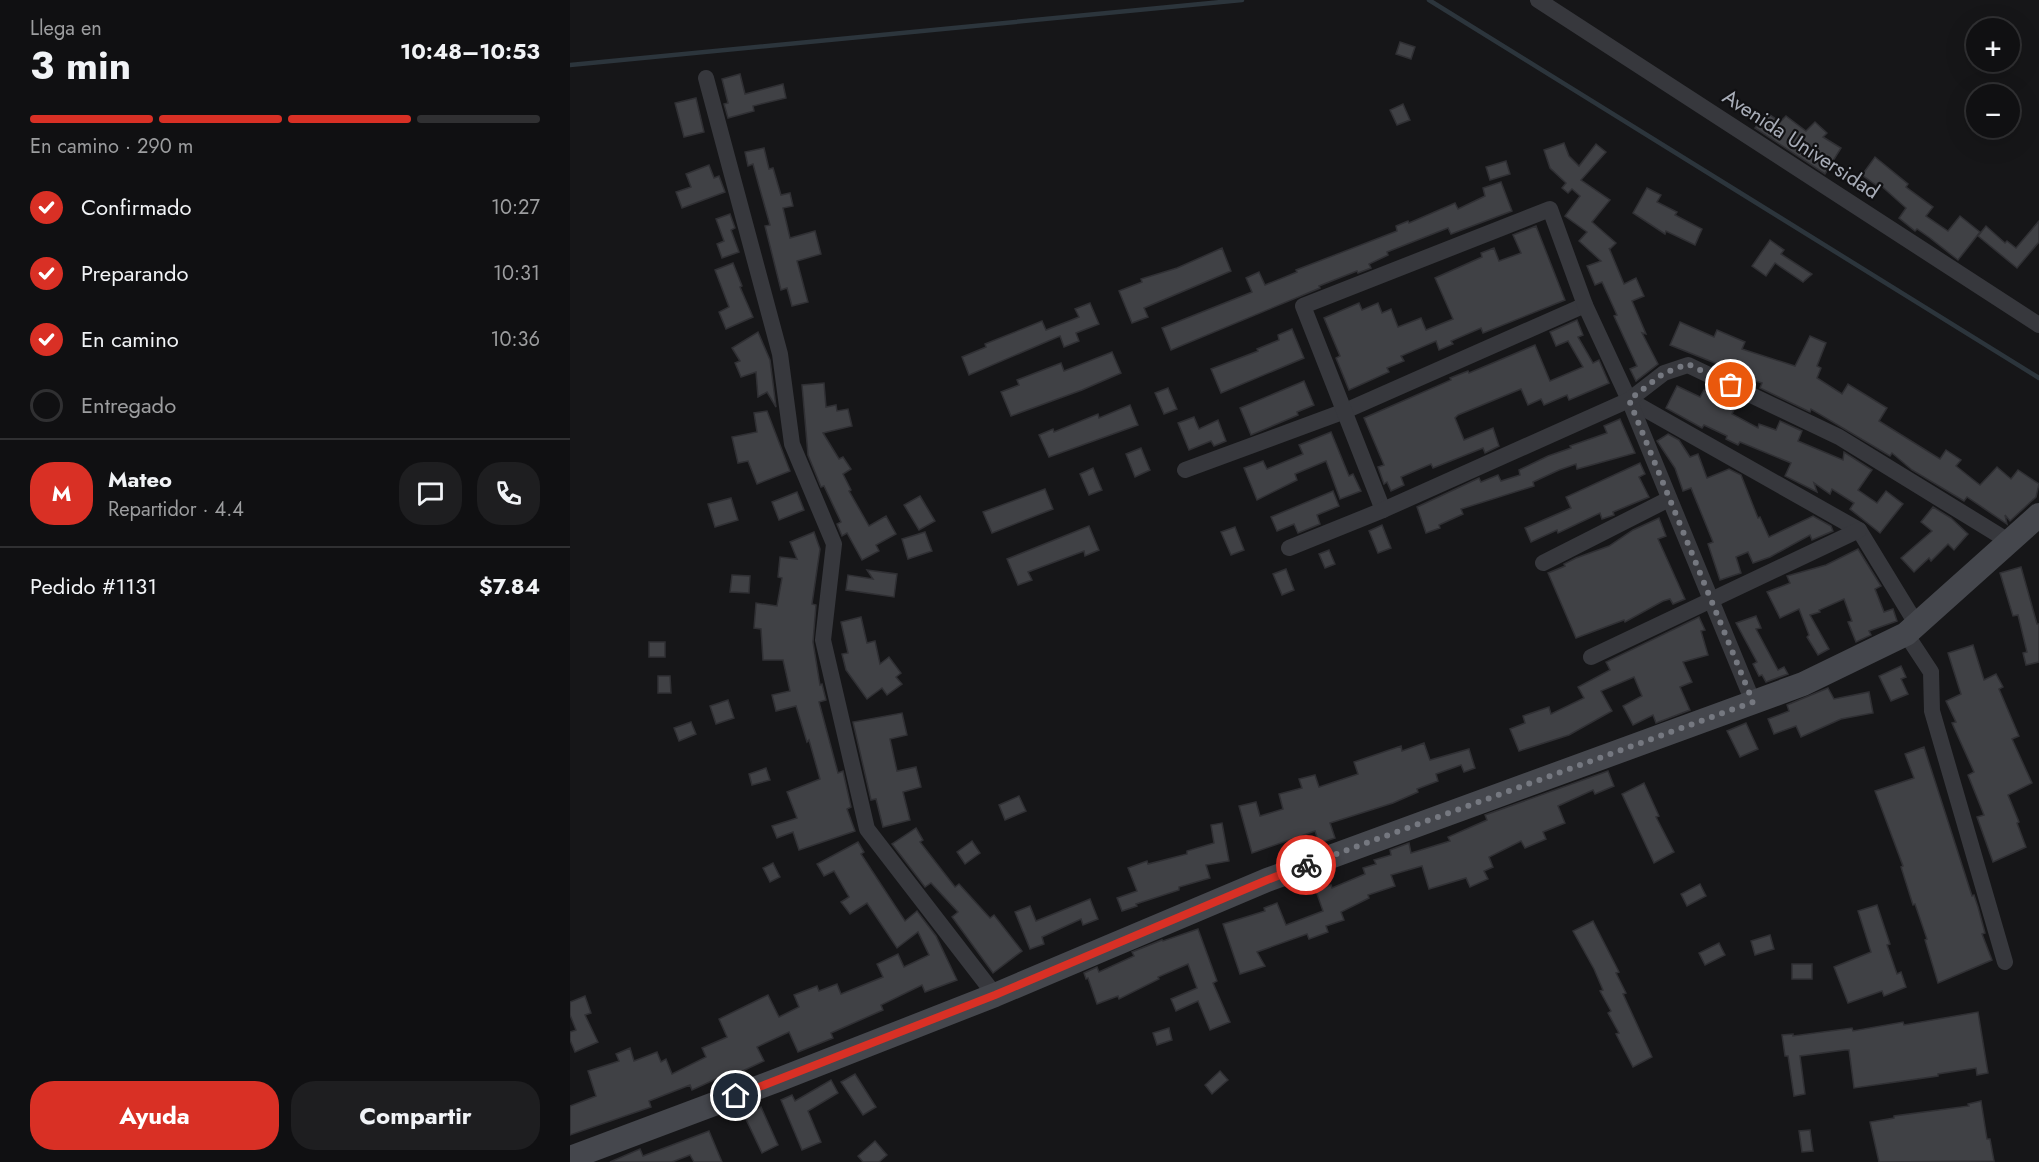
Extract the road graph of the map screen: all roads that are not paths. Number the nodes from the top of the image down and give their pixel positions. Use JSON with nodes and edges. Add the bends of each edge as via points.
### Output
{"nodes":[{"id":1,"x":1538,"y":0,"type":"edge"},
{"id":2,"x":706,"y":78,"type":"dead end"},
{"id":3,"x":1585,"y":305,"type":"junction"},
{"id":4,"x":2039,"y":325,"type":"edge"},
{"id":5,"x":1629,"y":400,"type":"junction"},
{"id":6,"x":1346,"y":411,"type":"junction"},
{"id":7,"x":1185,"y":470,"type":"dead end"},
{"id":8,"x":1669,"y":499,"type":"junction"},
{"id":9,"x":1383,"y":510,"type":"junction"},
{"id":10,"x":2039,"y":515,"type":"edge"},
{"id":11,"x":1860,"y":531,"type":"junction"},
{"id":12,"x":2010,"y":542,"type":"junction"},
{"id":13,"x":1289,"y":548,"type":"dead end"},
{"id":14,"x":1543,"y":563,"type":"dead end"},
{"id":15,"x":1713,"y":602,"type":"junction"},
{"id":16,"x":1912,"y":630,"type":"junction"},
{"id":17,"x":1591,"y":657,"type":"dead end"},
{"id":18,"x":1753,"y":702,"type":"junction"},
{"id":19,"x":2005,"y":962,"type":"dead end"},
{"id":20,"x":995,"y":995,"type":"junction"},
{"id":21,"x":570,"y":1158,"type":"edge"}],
"edges":[{"from":1,"to":4,"type":"street","name":"Avenida Universidad"},
{"from":2,"to":20,"type":"street","via":[[780,354],[792,444],[834,544],[823,640],[867,829]]},
{"from":3,"to":5,"type":"street"},
{"from":3,"to":6,"type":"street"},
{"from":3,"to":6,"type":"street","via":[[1550,209],[1303,306]]},
{"from":5,"to":8,"type":"street"},
{"from":5,"to":9,"type":"street"},
{"from":5,"to":11,"type":"street"},
{"from":5,"to":12,"type":"street","via":[[1664,373],[1688,364],[1839,437]]},
{"from":6,"to":7,"type":"street"},
{"from":6,"to":9,"type":"street"},
{"from":8,"to":14,"type":"street"},
{"from":8,"to":15,"type":"street"},
{"from":9,"to":13,"type":"street"},
{"from":10,"to":12,"type":"street"},
{"from":11,"to":15,"type":"street"},
{"from":11,"to":16,"type":"street"},
{"from":12,"to":16,"type":"street"},
{"from":15,"to":17,"type":"street"},
{"from":15,"to":18,"type":"street"},
{"from":16,"to":18,"type":"street","via":[[1803,684]]},
{"from":16,"to":19,"type":"street","via":[[1931,672],[1932,711]]},
{"from":18,"to":20,"type":"street","via":[[1267,880]]},
{"from":20,"to":21,"type":"street"}]}
